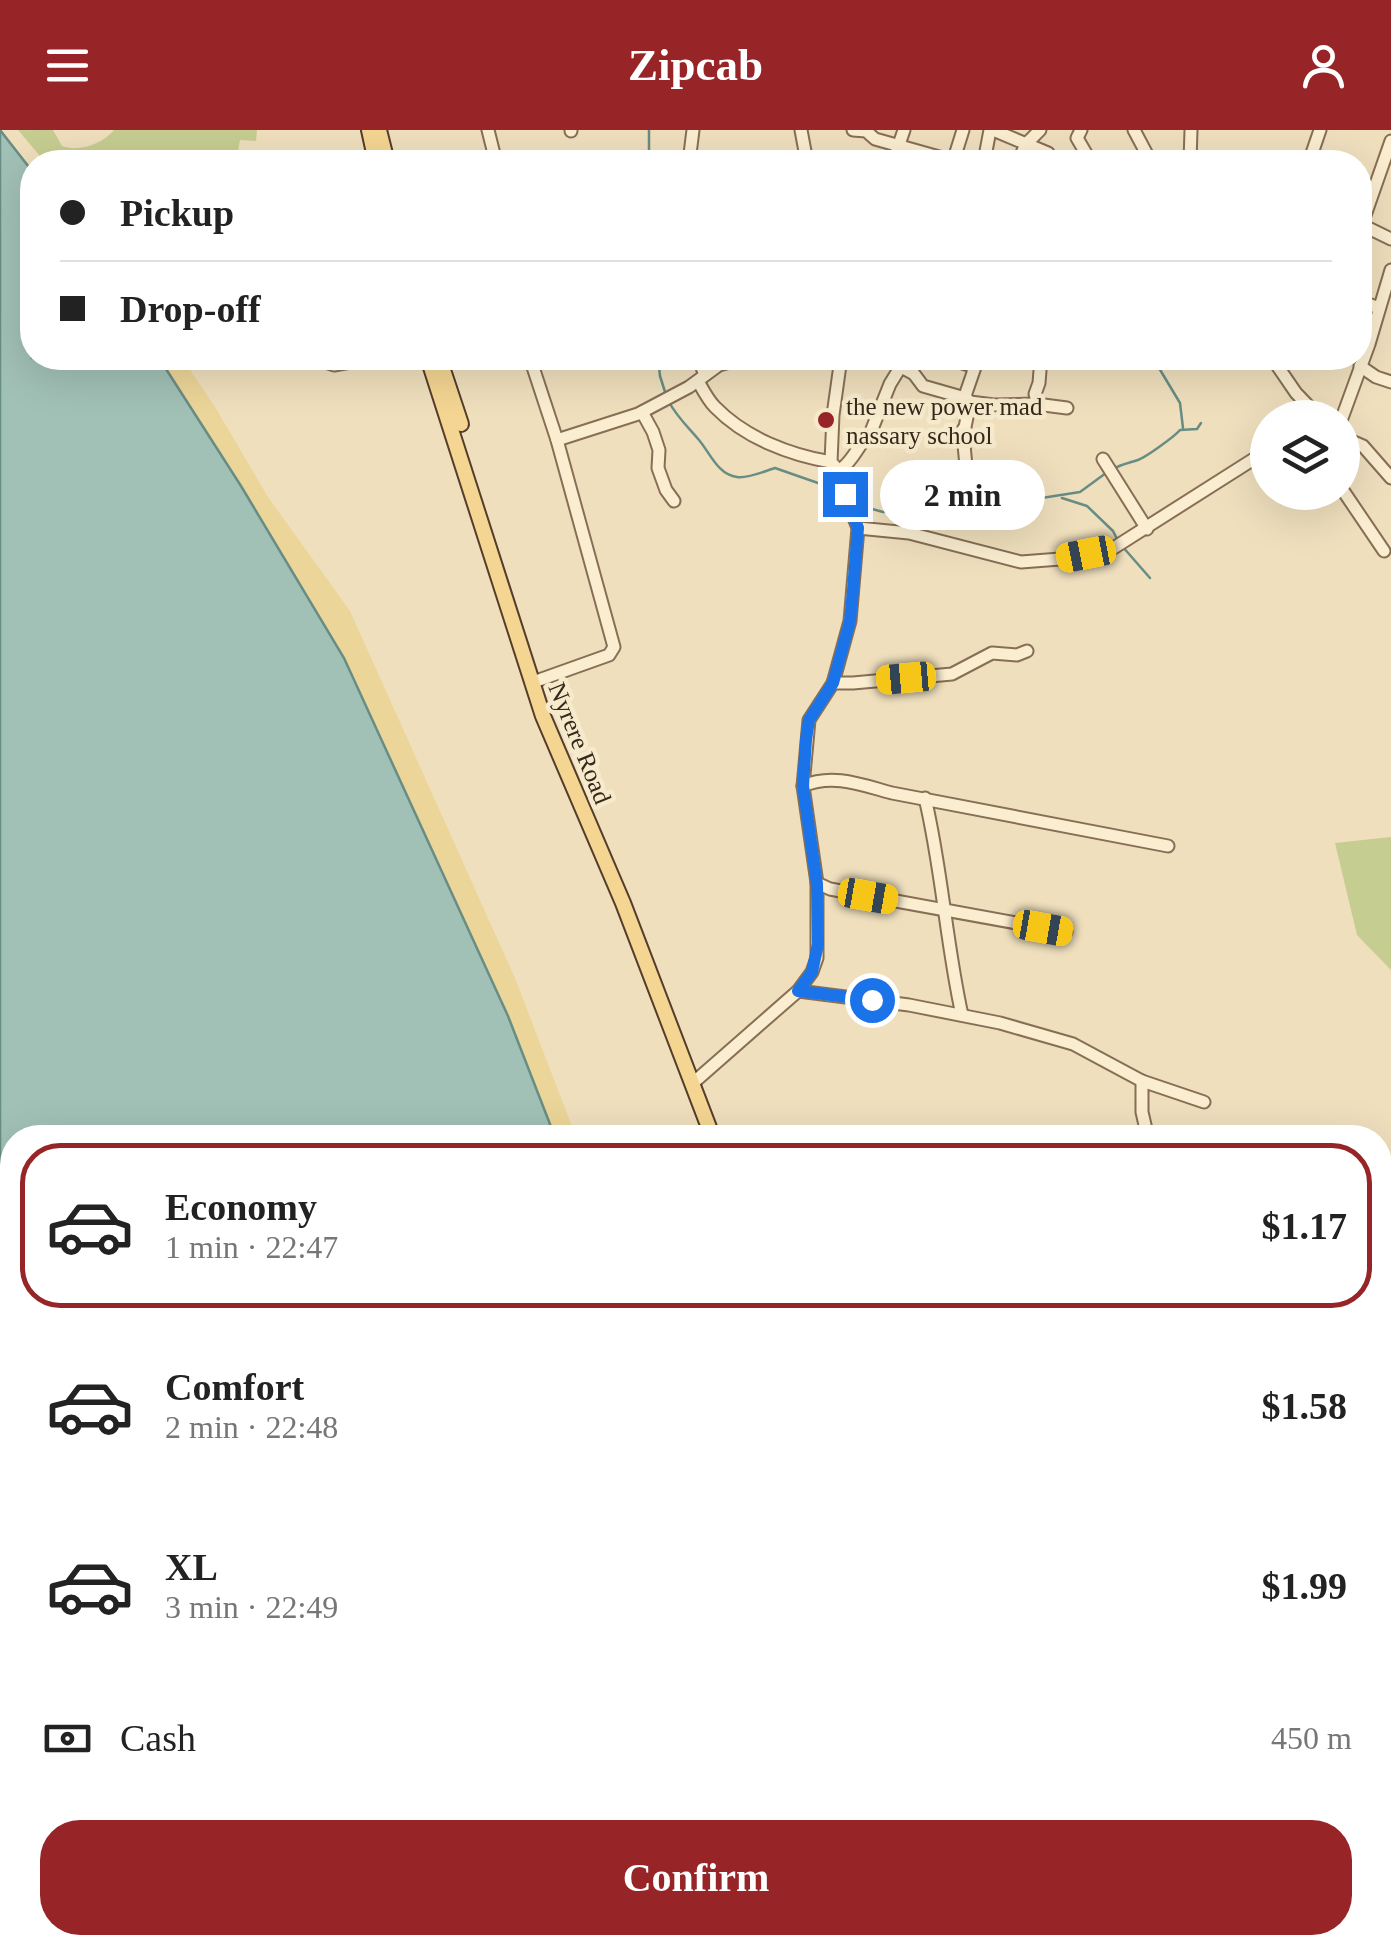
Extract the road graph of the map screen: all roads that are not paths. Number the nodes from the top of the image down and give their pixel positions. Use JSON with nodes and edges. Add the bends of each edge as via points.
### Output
{"nodes":[{"id":1,"x":853,"y":130,"type":"edge"},
{"id":2,"x":904,"y":130,"type":"edge"},
{"id":3,"x":991,"y":130,"type":"edge"},
{"id":4,"x":1040,"y":130,"type":"edge"},
{"id":5,"x":1391,"y":141,"type":"edge"},
{"id":6,"x":1026,"y":144,"type":"junction"},
{"id":7,"x":898,"y":147,"type":"junction"},
{"id":8,"x":897,"y":150,"type":"edge"},
{"id":9,"x":909,"y":150,"type":"edge"},
{"id":10,"x":1023,"y":150,"type":"edge"},
{"id":11,"x":1041,"y":150,"type":"edge"},
{"id":12,"x":1372,"y":194,"type":"edge"},
{"id":13,"x":1391,"y":270,"type":"edge"},
{"id":14,"x":1372,"y":305,"type":"edge"},
{"id":15,"x":1380,"y":308,"type":"junction"},
{"id":16,"x":1372,"y":331,"type":"edge"},
{"id":17,"x":432,"y":370,"type":"edge"},
{"id":18,"x":444,"y":370,"type":"edge"},
{"id":19,"x":534,"y":370,"type":"edge"},
{"id":20,"x":700,"y":370,"type":"edge"},
{"id":21,"x":713,"y":370,"type":"edge"},
{"id":22,"x":839,"y":370,"type":"edge"},
{"id":23,"x":898,"y":370,"type":"edge"},
{"id":24,"x":910,"y":370,"type":"edge"},
{"id":25,"x":976,"y":370,"type":"edge"},
{"id":26,"x":1039,"y":370,"type":"edge"},
{"id":27,"x":1280,"y":370,"type":"edge"},
{"id":28,"x":1359,"y":370,"type":"edge"},
{"id":29,"x":1365,"y":370,"type":"edge"},
{"id":30,"x":701,"y":378,"type":"junction"},
{"id":31,"x":1391,"y":382,"type":"edge"},
{"id":32,"x":967,"y":400,"type":"junction"},
{"id":33,"x":1303,"y":400,"type":"edge"},
{"id":34,"x":1348,"y":400,"type":"edge"},
{"id":35,"x":1038,"y":404,"type":"junction"},
{"id":36,"x":1067,"y":408,"type":"dead end"},
{"id":37,"x":642,"y":412,"type":"junction"},
{"id":38,"x":557,"y":440,"type":"junction"},
{"id":39,"x":1360,"y":445,"type":"edge"},
{"id":40,"x":1250,"y":460,"type":"edge"},
{"id":41,"x":836,"y":466,"type":"junction"},
{"id":42,"x":1109,"y":467,"type":"dead end"},
{"id":43,"x":1391,"y":478,"type":"edge"},
{"id":44,"x":970,"y":479,"type":"dead end"},
{"id":45,"x":674,"y":502,"type":"dead end"},
{"id":46,"x":1356,"y":510,"type":"edge"},
{"id":47,"x":858,"y":528,"type":"junction"},
{"id":48,"x":1146,"y":529,"type":"junction"},
{"id":49,"x":1384,"y":551,"type":"dead end"},
{"id":50,"x":1027,"y":652,"type":"dead end"},
{"id":51,"x":539,"y":680,"type":"junction"},
{"id":52,"x":833,"y":683,"type":"junction"},
{"id":53,"x":803,"y":786,"type":"junction"},
{"id":54,"x":925,"y":798,"type":"junction"},
{"id":55,"x":1168,"y":846,"type":"dead end"},
{"id":56,"x":817,"y":884,"type":"junction"},
{"id":57,"x":944,"y":910,"type":"junction"},
{"id":58,"x":1066,"y":932,"type":"dead end"},
{"id":59,"x":798,"y":991,"type":"junction"},
{"id":60,"x":962,"y":1015,"type":"junction"},
{"id":61,"x":696,"y":1080,"type":"junction"},
{"id":62,"x":1142,"y":1081,"type":"junction"},
{"id":63,"x":1204,"y":1102,"type":"dead end"},
{"id":64,"x":709,"y":1125,"type":"edge"},
{"id":65,"x":716,"y":1125,"type":"edge"},
{"id":66,"x":1145,"y":1125,"type":"edge"}],
"edges":[{"from":1,"to":7,"type":"street"},
{"from":2,"to":7,"type":"street"},
{"from":3,"to":6,"type":"street"},
{"from":4,"to":6,"type":"street"},
{"from":5,"to":12,"type":"street"},
{"from":6,"to":10,"type":"street"},
{"from":6,"to":11,"type":"street"},
{"from":7,"to":8,"type":"street"},
{"from":7,"to":9,"type":"street"},
{"from":13,"to":15,"type":"street"},
{"from":14,"to":15,"type":"street"},
{"from":15,"to":16,"type":"street"},
{"from":17,"to":61,"type":"main road","name":"Nyrere Road","via":[[542,716]]},
{"from":18,"to":51,"type":"main road","name":"Nyrere Road"},
{"from":19,"to":38,"type":"street"},
{"from":20,"to":30,"type":"street"},
{"from":21,"to":30,"type":"street"},
{"from":22,"to":41,"type":"street"},
{"from":23,"to":41,"type":"street","via":[[870,434],[857,454]]},
{"from":24,"to":32,"type":"street","via":[[923,386]]},
{"from":25,"to":32,"type":"street"},
{"from":26,"to":35,"type":"street"},
{"from":27,"to":33,"type":"street"},
{"from":28,"to":34,"type":"street"},
{"from":29,"to":31,"type":"street"},
{"from":30,"to":37,"type":"street"},
{"from":30,"to":41,"type":"street","via":[[714,406],[750,433]]},
{"from":32,"to":35,"type":"street"},
{"from":32,"to":44,"type":"street","via":[[962,431]]},
{"from":35,"to":36,"type":"street"},
{"from":37,"to":38,"type":"street"},
{"from":37,"to":45,"type":"street"},
{"from":38,"to":51,"type":"street","via":[[614,646],[609,655]]},
{"from":39,"to":43,"type":"street"},
{"from":40,"to":48,"type":"street"},
{"from":41,"to":47,"type":"street"},
{"from":42,"to":48,"type":"street"},
{"from":46,"to":49,"type":"street"},
{"from":47,"to":48,"type":"street","via":[[1021,562],[1112,549]]},
{"from":47,"to":52,"type":"street","via":[[850,621]]},
{"from":50,"to":52,"type":"street","via":[[992,653],[952,674]]},
{"from":51,"to":61,"type":"main road","name":"Nyrere Road","via":[[630,898]]},
{"from":52,"to":53,"type":"street","via":[[809,720]]},
{"from":53,"to":54,"type":"street","via":[[851,782]]},
{"from":53,"to":56,"type":"street"},
{"from":54,"to":55,"type":"street"},
{"from":54,"to":57,"type":"street"},
{"from":56,"to":57,"type":"street"},
{"from":56,"to":59,"type":"street","via":[[816,958]]},
{"from":57,"to":58,"type":"street"},
{"from":57,"to":60,"type":"street"},
{"from":59,"to":60,"type":"street"},
{"from":59,"to":61,"type":"street"},
{"from":60,"to":62,"type":"street","via":[[1073,1044]]},
{"from":61,"to":64,"type":"main road","name":"Nyrere Road"},
{"from":61,"to":65,"type":"main road","name":"Nyrere Road"},
{"from":62,"to":63,"type":"street"},
{"from":62,"to":66,"type":"street"}]}
